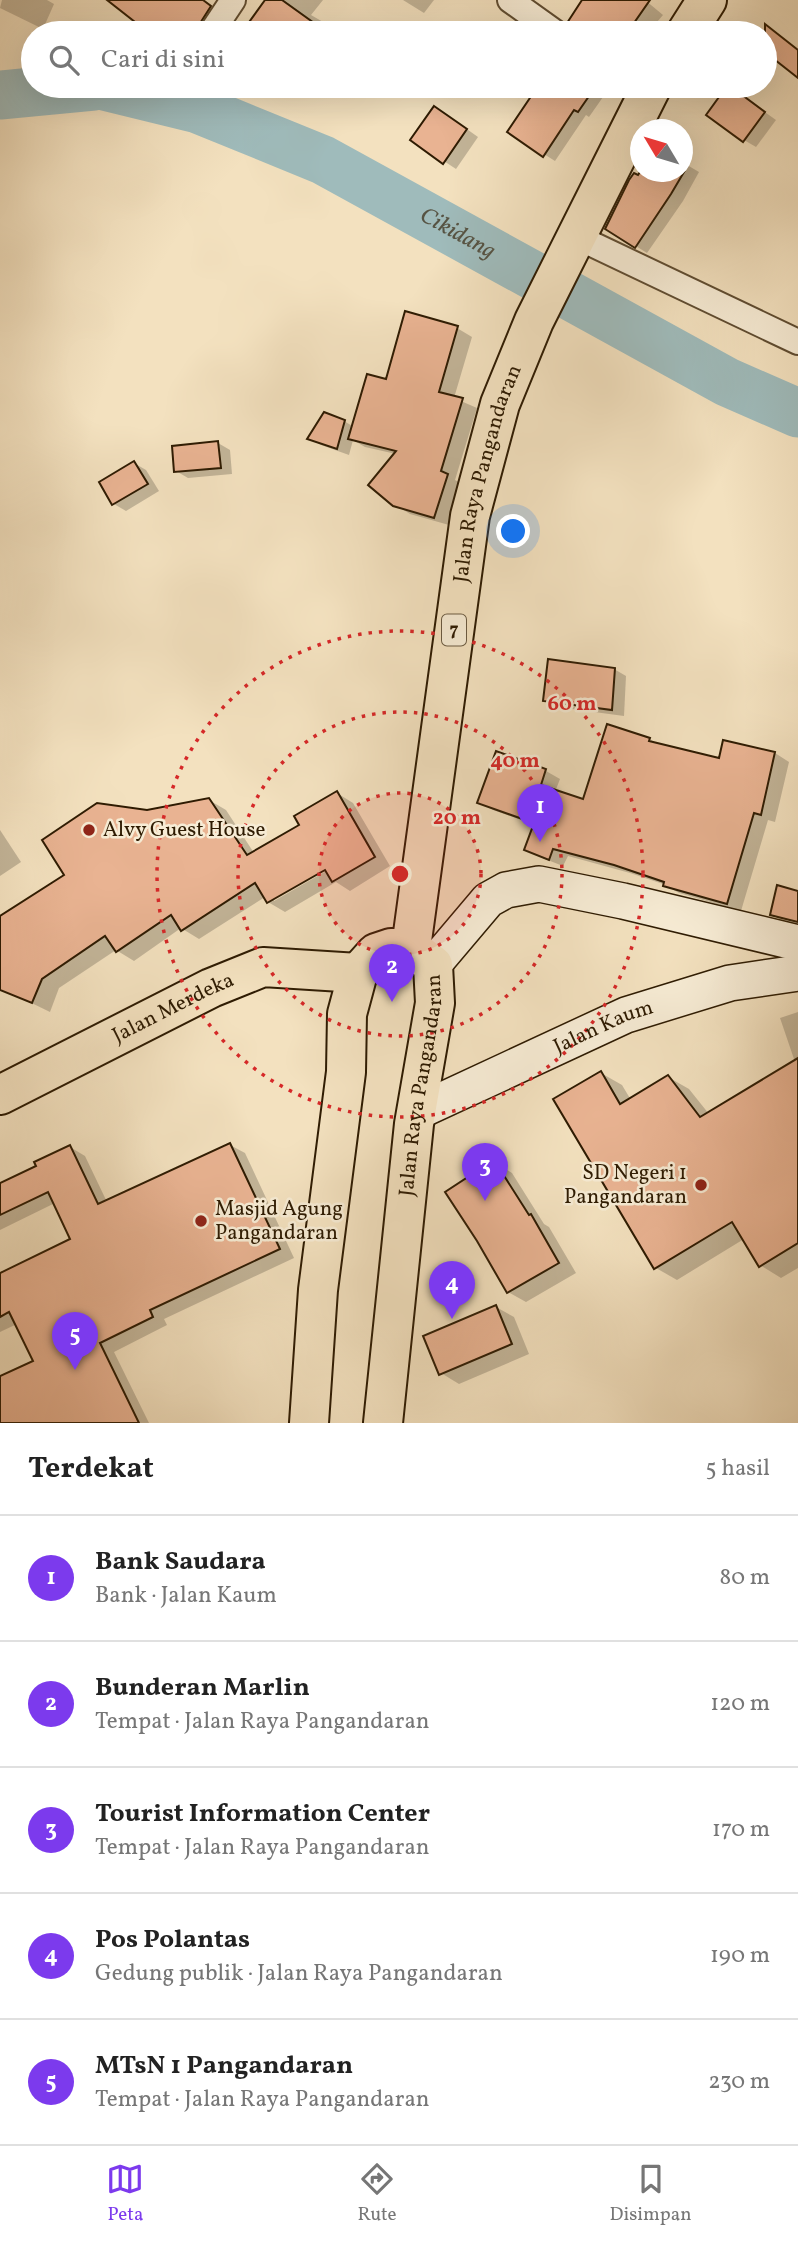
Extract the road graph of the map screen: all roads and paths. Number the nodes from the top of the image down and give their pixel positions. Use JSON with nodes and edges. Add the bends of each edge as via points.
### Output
{"nodes":[{"id":1,"x":233,"y":0,"type":"edge"},
{"id":2,"x":510,"y":0,"type":"edge"},
{"id":3,"x":707,"y":0,"type":"edge"},
{"id":4,"x":219,"y":21,"type":"edge"},
{"id":5,"x":539,"y":21,"type":"edge"},
{"id":6,"x":694,"y":21,"type":"edge"},
{"id":7,"x":638,"y":98,"type":"edge"},
{"id":8,"x":570,"y":246,"type":"junction"},
{"id":9,"x":798,"y":342,"type":"edge"},
{"id":10,"x":798,"y":943,"type":"edge"},
{"id":11,"x":422,"y":957,"type":"junction"},
{"id":12,"x":358,"y":973,"type":"junction"},
{"id":13,"x":798,"y":973,"type":"edge"},
{"id":14,"x":0,"y":1095,"type":"edge"},
{"id":15,"x":417,"y":1112,"type":"junction"},
{"id":16,"x":309,"y":1423,"type":"edge"},
{"id":17,"x":383,"y":1423,"type":"edge"}],
"edges":[{"from":1,"to":4,"type":"street"},
{"from":2,"to":5,"type":"street"},
{"from":3,"to":6,"type":"highway"},
{"from":7,"to":8,"type":"highway","name":"Jalan Raya Pangandaran","number":"7"},
{"from":8,"to":9,"type":"street"},
{"from":8,"to":11,"type":"highway","name":"Jalan Raya Pangandaran","number":"7","via":[[500,404],[470,516]]},
{"from":10,"to":11,"type":"street","via":[[539,884],[506,890],[488,900]]},
{"from":11,"to":12,"type":"highway","via":[[391,948],[376,953]]},
{"from":11,"to":15,"type":"highway","name":"Jalan Raya Pangandaran","number":"7","via":[[435,1003]]},
{"from":12,"to":14,"type":"highway","name":"Jalan Merdeka","via":[[263,967],[211,988]]},
{"from":12,"to":16,"type":"highway","via":[[347,1014],[346,1073],[318,1290]]},
{"from":13,"to":15,"type":"street","name":"Jalan Kaum","via":[[730,983],[626,1015]]},
{"from":15,"to":17,"type":"highway","name":"Jalan Raya Pangandaran","number":"7"}]}
